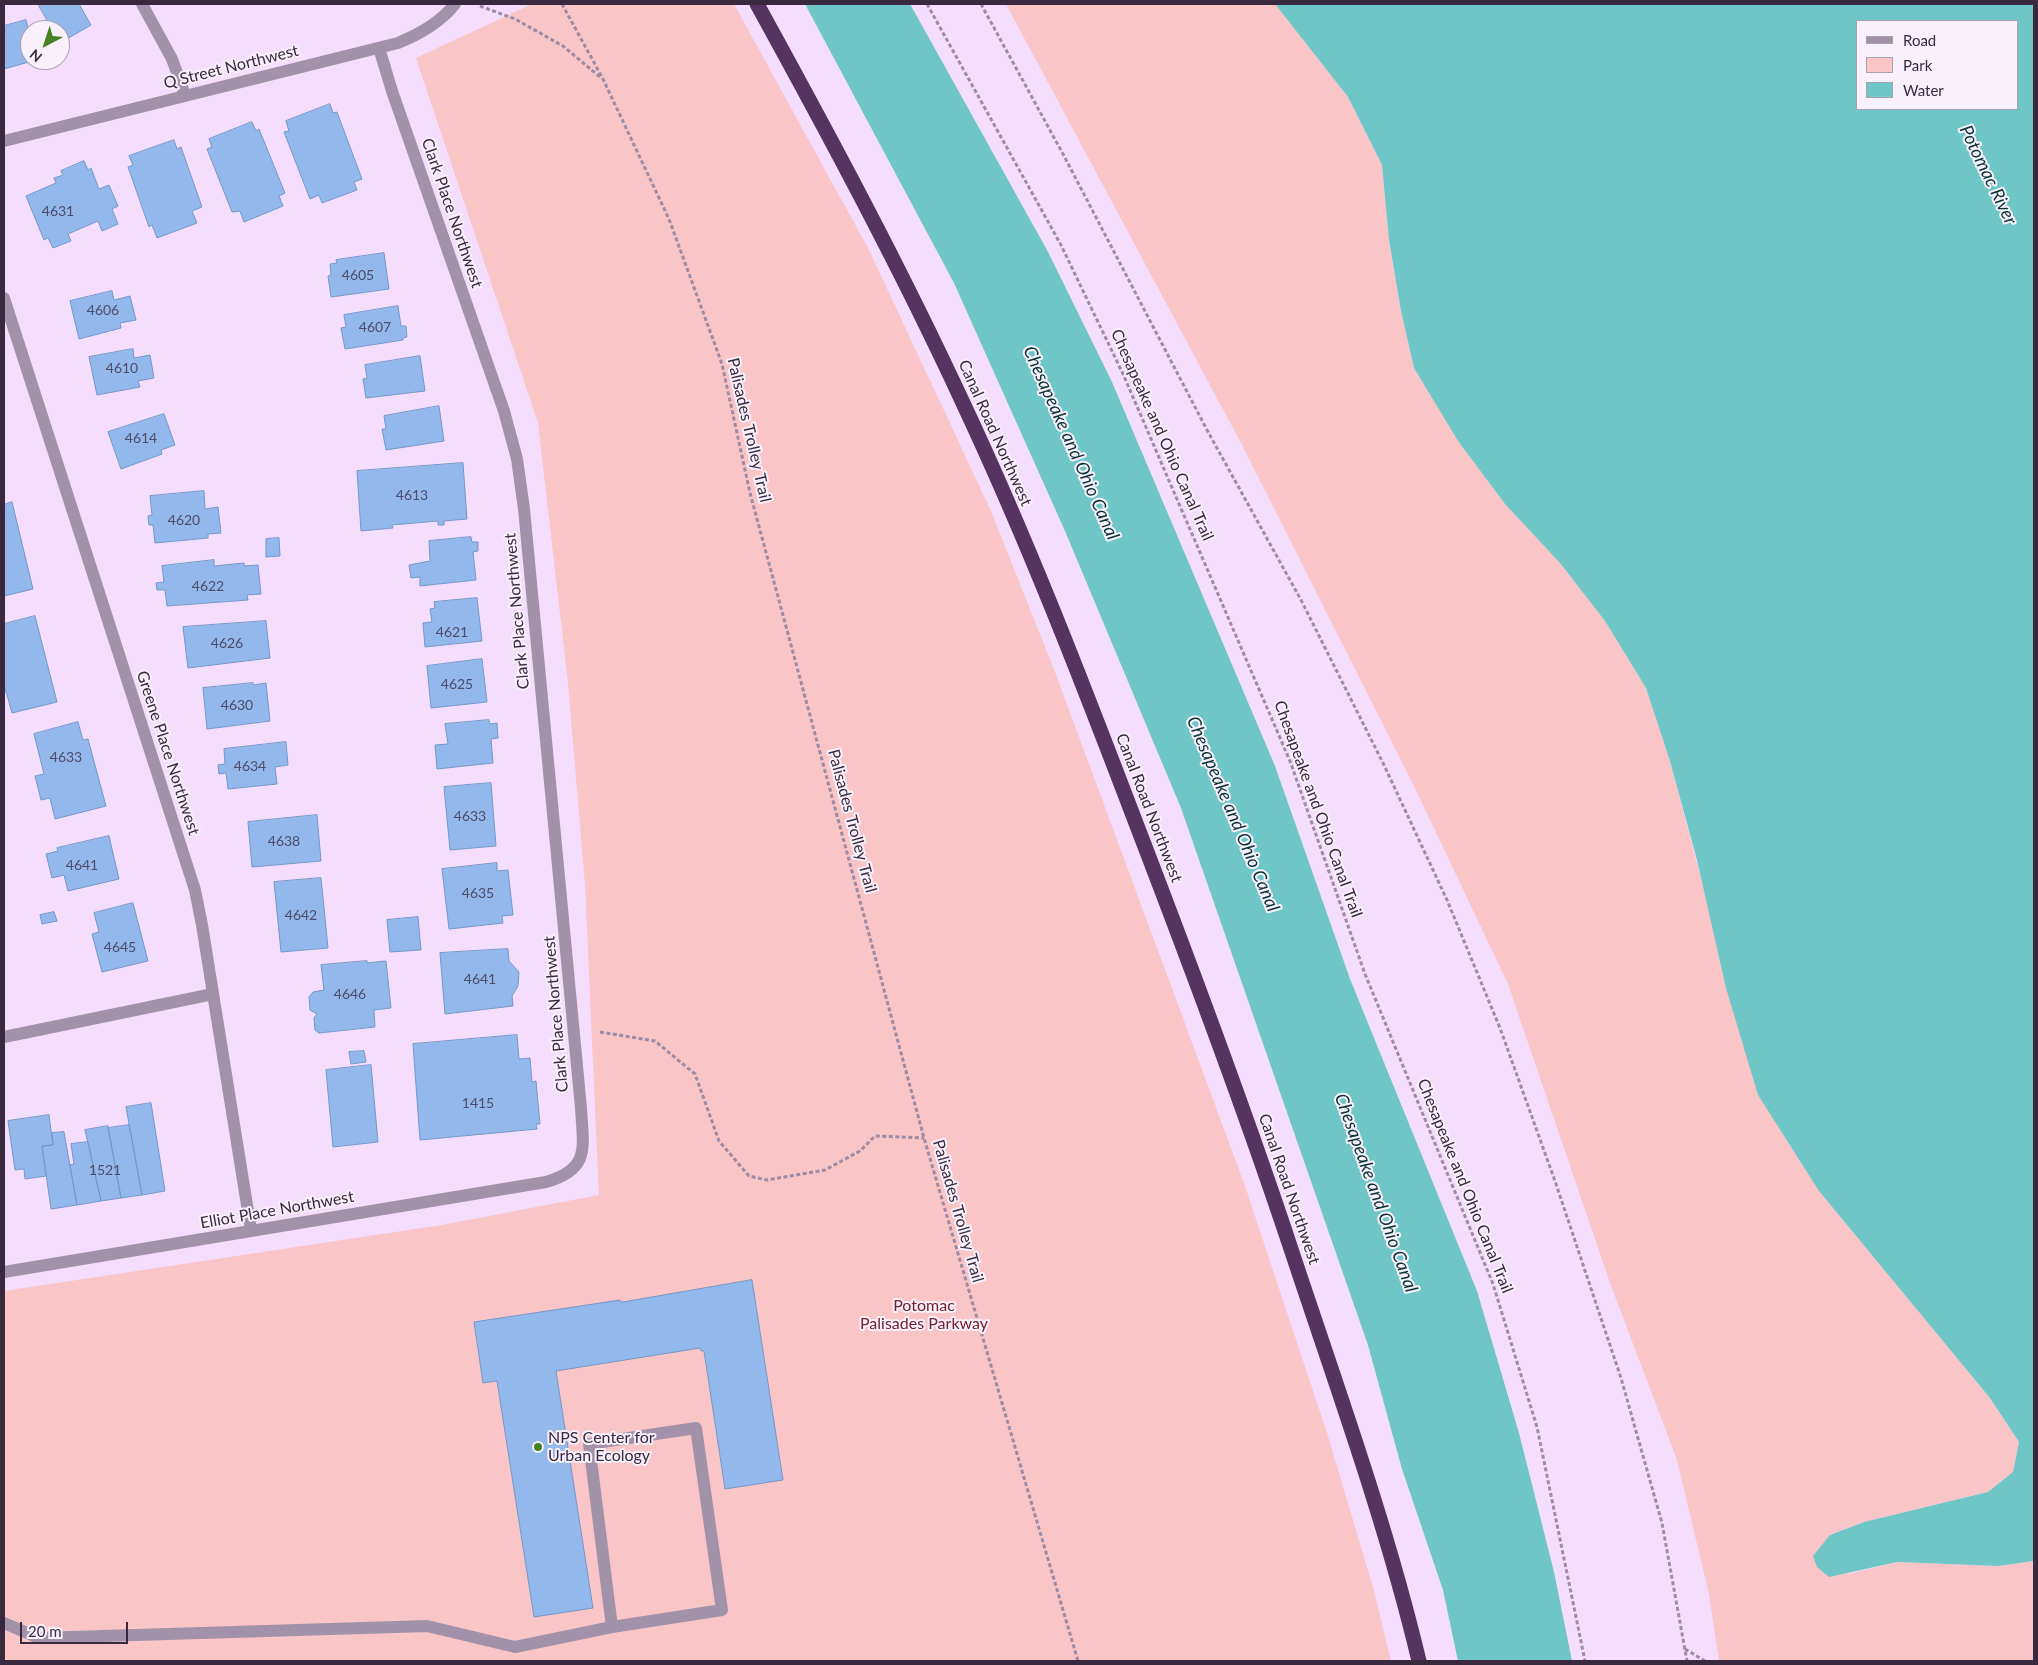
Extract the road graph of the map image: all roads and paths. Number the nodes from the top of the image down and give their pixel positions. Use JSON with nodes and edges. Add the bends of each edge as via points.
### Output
{"nodes":[{"id":1,"x":142,"y":4,"type":"edge"},
{"id":2,"x":455,"y":4,"type":"edge"},
{"id":3,"x":472,"y":4,"type":"edge"},
{"id":4,"x":562,"y":4,"type":"edge"},
{"id":5,"x":757,"y":4,"type":"edge"},
{"id":6,"x":927,"y":4,"type":"edge"},
{"id":7,"x":982,"y":4,"type":"edge"},
{"id":8,"x":379,"y":48,"type":"junction"},
{"id":9,"x":603,"y":79,"type":"junction"},
{"id":10,"x":185,"y":95,"type":"junction"},
{"id":11,"x":4,"y":141,"type":"edge"},
{"id":12,"x":4,"y":298,"type":"edge"},
{"id":13,"x":212,"y":994,"type":"junction"},
{"id":14,"x":574,"y":1028,"type":"junction"},
{"id":15,"x":4,"y":1037,"type":"edge"},
{"id":16,"x":924,"y":1138,"type":"junction"},
{"id":17,"x":556,"y":1179,"type":"joint"},
{"id":18,"x":251,"y":1230,"type":"junction"},
{"id":19,"x":4,"y":1272,"type":"edge"},
{"id":20,"x":4,"y":1623,"type":"edge"},
{"id":21,"x":612,"y":1627,"type":"junction"},
{"id":22,"x":1685,"y":1649,"type":"junction"},
{"id":23,"x":1078,"y":1661,"type":"edge"},
{"id":24,"x":1419,"y":1661,"type":"edge"},
{"id":25,"x":1585,"y":1661,"type":"edge"},
{"id":26,"x":1688,"y":1661,"type":"edge"},
{"id":27,"x":1705,"y":1661,"type":"edge"}],
"edges":[{"from":1,"to":10,"type":"street","via":[[172,59]]},
{"from":2,"to":8,"type":"street","name":"Q Street Northwest","via":[[441,19],[417,35]]},
{"from":3,"to":9,"type":"path","via":[[515,19],[563,46]]},
{"from":4,"to":9,"type":"path","name":"Palisades Trolley Trail"},
{"from":5,"to":24,"type":"highway","name":"Canal Road Northwest","via":[[924,321],[966,408],[1048,599],[1196,978],[1252,1134],[1372,1496]]},
{"from":6,"to":25,"type":"path","name":"Chesapeake and Ohio Canal Trail","via":[[1061,245],[1111,348],[1290,761],[1365,974],[1493,1284],[1537,1427]]},
{"from":7,"to":22,"type":"path","via":[[1207,430],[1301,600],[1447,900],[1500,1028],[1556,1181],[1621,1378],[1662,1523]]},
{"from":8,"to":10,"type":"street","name":"Q Street Northwest"},
{"from":8,"to":14,"type":"street","name":"Clark Place Northwest","via":[[504,411],[517,459]]},
{"from":9,"to":16,"type":"path","name":"Palisades Trolley Trail","via":[[669,219],[722,364],[750,493]]},
{"from":10,"to":11,"type":"street","name":"Q Street Northwest"},
{"from":12,"to":13,"type":"street","name":"Greene Place Northwest","via":[[195,890]]},
{"from":13,"to":15,"type":"street"},
{"from":13,"to":18,"type":"street","name":"Greene Place Northwest"},
{"from":14,"to":16,"type":"path","via":[[655,1041],[695,1074],[719,1141],[749,1176],[767,1180],[825,1170],[860,1151],[875,1136]]},
{"from":14,"to":17,"type":"street","name":"Clark Place Northwest","via":[[582,1151],[580,1162]]},
{"from":16,"to":23,"type":"path","name":"Palisades Trolley Trail"},
{"from":17,"to":18,"type":"street","name":"Elliot Place Northwest"},
{"from":18,"to":19,"type":"street","name":"Elliot Place Northwest"},
{"from":20,"to":21,"type":"street","via":[[39,1638],[427,1626],[515,1647]]},
{"from":21,"to":21,"type":"street","via":[[722,1610],[696,1428],[589,1444]]},
{"from":22,"to":26,"type":"path"},
{"from":22,"to":27,"type":"path"}]}
